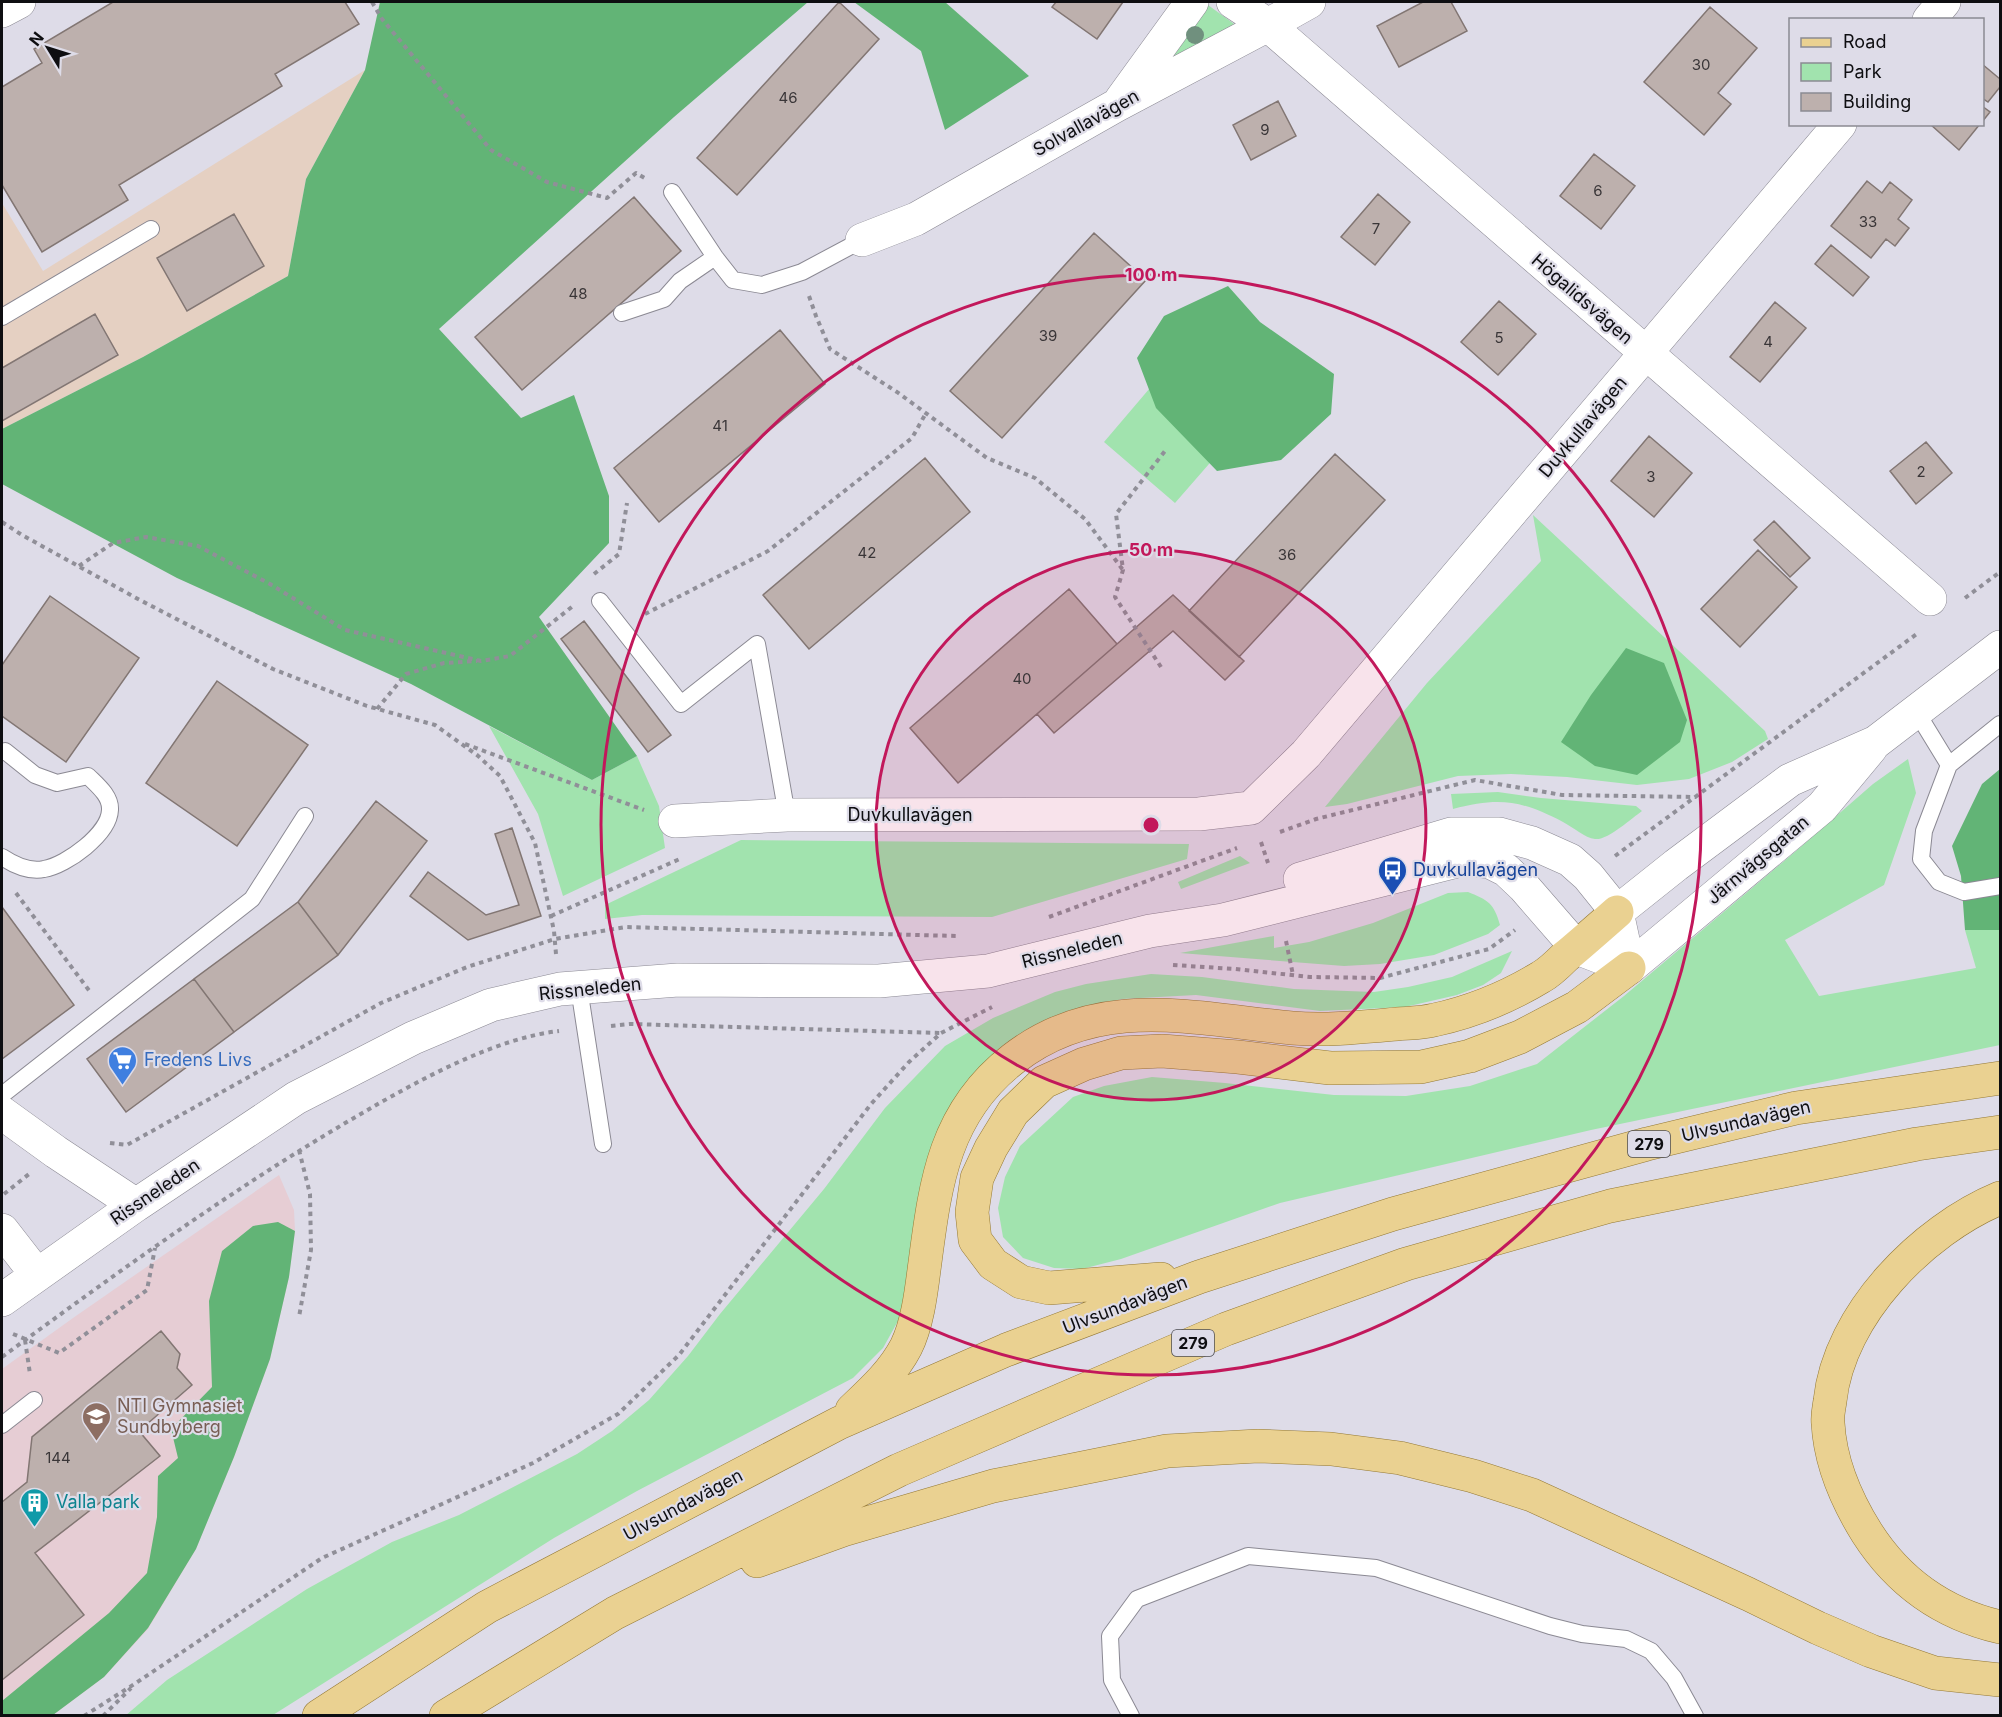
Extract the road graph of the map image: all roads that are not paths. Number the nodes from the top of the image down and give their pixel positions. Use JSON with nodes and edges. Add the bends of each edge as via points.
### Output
{"nodes":[{"id":1,"x":19,"y":2,"type":"edge"},
{"id":2,"x":1192,"y":2,"type":"edge"},
{"id":3,"x":1233,"y":2,"type":"edge"},
{"id":4,"x":1309,"y":2,"type":"edge"},
{"id":5,"x":1944,"y":2,"type":"edge"},
{"id":6,"x":2,"y":11,"type":"edge"},
{"id":7,"x":1931,"y":18,"type":"edge"},
{"id":8,"x":1268,"y":26,"type":"junction"},
{"id":9,"x":1117,"y":105,"type":"junction"},
{"id":10,"x":1838,"y":126,"type":"edge"},
{"id":11,"x":672,"y":192,"type":"dead end"},
{"id":12,"x":151,"y":229,"type":"dead end"},
{"id":13,"x":862,"y":240,"type":"joint"},
{"id":14,"x":715,"y":257,"type":"junction"},
{"id":15,"x":622,"y":313,"type":"dead end"},
{"id":16,"x":2,"y":317,"type":"edge"},
{"id":17,"x":1645,"y":354,"type":"junction"},
{"id":18,"x":600,"y":601,"type":"road end"},
{"id":19,"x":1937,"y":606,"type":"road end"},
{"id":20,"x":2001,"y":647,"type":"edge"},
{"id":21,"x":1916,"y":711,"type":"junction"},
{"id":22,"x":2001,"y":724,"type":"edge"},
{"id":23,"x":1876,"y":742,"type":"junction"},
{"id":24,"x":2,"y":752,"type":"edge"},
{"id":25,"x":1949,"y":765,"type":"junction"},
{"id":26,"x":787,"y":815,"type":"junction"},
{"id":27,"x":304,"y":816,"type":"dead end"},
{"id":28,"x":675,"y":821,"type":"road end"},
{"id":29,"x":2,"y":856,"type":"edge"},
{"id":30,"x":2001,"y":886,"type":"edge"},
{"id":31,"x":1617,"y":912,"type":"junction"},
{"id":32,"x":1150,"y":931,"type":"junction"},
{"id":33,"x":1576,"y":948,"type":"junction"},
{"id":34,"x":1629,"y":968,"type":"junction"},
{"id":35,"x":569,"y":989,"type":"junction"},
{"id":36,"x":2001,"y":1078,"type":"edge"},
{"id":37,"x":2,"y":1095,"type":"edge"},
{"id":38,"x":2,"y":1113,"type":"edge"},
{"id":39,"x":2001,"y":1132,"type":"edge"},
{"id":40,"x":603,"y":1144,"type":"dead end"},
{"id":41,"x":2001,"y":1198,"type":"edge"},
{"id":42,"x":136,"y":1205,"type":"junction"},
{"id":43,"x":2,"y":1230,"type":"edge"},
{"id":44,"x":37,"y":1275,"type":"junction"},
{"id":45,"x":1199,"y":1276,"type":"junction"},
{"id":46,"x":2,"y":1300,"type":"edge"},
{"id":47,"x":34,"y":1400,"type":"road end"},
{"id":48,"x":839,"y":1423,"type":"junction"},
{"id":49,"x":2,"y":1425,"type":"edge"},
{"id":50,"x":615,"y":1613,"type":"junction"},
{"id":51,"x":2001,"y":1627,"type":"edge"},
{"id":52,"x":2001,"y":1680,"type":"edge"},
{"id":53,"x":320,"y":1716,"type":"edge"},
{"id":54,"x":446,"y":1716,"type":"edge"},
{"id":55,"x":1131,"y":1716,"type":"edge"},
{"id":56,"x":1695,"y":1716,"type":"edge"}],
"edges":[{"from":1,"to":6,"type":"street"},
{"from":2,"to":9,"type":"street"},
{"from":3,"to":8,"type":"street","name":"Högalidsvägen"},
{"from":4,"to":8,"type":"street","name":"Solvallavägen"},
{"from":5,"to":7,"type":"street"},
{"from":8,"to":9,"type":"street","name":"Solvallavägen"},
{"from":8,"to":17,"type":"street","name":"Högalidsvägen"},
{"from":9,"to":13,"type":"street","name":"Solvallavägen","via":[[916,219]]},
{"from":10,"to":17,"type":"street","name":"Duvkullavägen"},
{"from":11,"to":14,"type":"lane"},
{"from":12,"to":16,"type":"lane"},
{"from":13,"to":14,"type":"lane","via":[[802,272],[762,285],[733,280]]},
{"from":14,"to":15,"type":"lane","via":[[680,281],[664,299]]},
{"from":17,"to":19,"type":"street","name":"Högalidsvägen"},
{"from":17,"to":26,"type":"street","name":"Duvkullavägen","via":[[1306,754],[1251,808],[1199,814]]},
{"from":18,"to":26,"type":"lane","via":[[681,704],[757,645]]},
{"from":20,"to":21,"type":"street","name":"Järnvägsgatan"},
{"from":21,"to":23,"type":"street","name":"Järnvägsgatan"},
{"from":21,"to":25,"type":"lane"},
{"from":22,"to":25,"type":"lane"},
{"from":23,"to":31,"type":"street","name":"Järnvägsgatan","via":[[1790,780]]},
{"from":23,"to":34,"type":"street","name":"Järnvägsgatan","via":[[1822,807]]},
{"from":24,"to":29,"type":"lane","via":[[35,775],[57,783],[88,776],[103,790],[110,809],[104,828],[68,861],[43,870],[15,867]]},
{"from":25,"to":30,"type":"lane","via":[[1924,831],[1921,859],[1939,882],[1964,892]]},
{"from":26,"to":28,"type":"street","name":"Duvkullavägen"},
{"from":27,"to":37,"type":"lane","via":[[252,899]]},
{"from":31,"to":32,"type":"street","name":"Rissneleden","via":[[1570,860],[1499,834],[1451,834],[1251,893]]},
{"from":31,"to":33,"type":"main road"},
{"from":31,"to":34,"type":"street","name":"Rissneleden"},
{"from":32,"to":33,"type":"street","name":"Rissneleden","via":[[1224,920],[1465,859],[1490,862],[1506,870]]},
{"from":32,"to":35,"type":"street","name":"Rissneleden","via":[[988,971],[879,981],[678,981]]},
{"from":33,"to":34,"type":"street","name":"Rissneleden"},
{"from":33,"to":48,"type":"main road","via":[[1534,981],[1488,1004],[1432,1021],[1296,1028],[1133,1014],[1074,1026],[1014,1058],[986,1083],[963,1113],[946,1152],[934,1192],[920,1301],[907,1345],[887,1375]]},
{"from":34,"to":45,"type":"main road","via":[[1577,1007],[1520,1037],[1470,1056],[1421,1067],[1330,1068],[1162,1051],[1121,1053],[1044,1082],[1013,1112],[977,1178],[972,1212],[975,1240],[993,1264],[1021,1282],[1048,1288]]},
{"from":35,"to":40,"type":"lane","via":[[585,1028]]},
{"from":35,"to":42,"type":"street","name":"Rissneleden","via":[[491,1005],[402,1043],[296,1098]]},
{"from":36,"to":45,"type":"main road","name":"Ulvsundavägen","number":"279","via":[[1796,1108],[1647,1144],[1393,1214]]},
{"from":38,"to":42,"type":"street"},
{"from":39,"to":50,"type":"main road","number":"279","via":[[1917,1144],[1610,1206],[1406,1264],[1226,1329],[899,1470]]},
{"from":41,"to":51,"type":"main road","via":[[1945,1230],[1900,1267],[1869,1302],[1847,1342],[1832,1382],[1827,1423],[1836,1469],[1853,1510],[1880,1553],[1912,1585],[1942,1607],[1976,1622]]},
{"from":42,"to":44,"type":"street","name":"Rissneleden"},
{"from":43,"to":44,"type":"street"},
{"from":44,"to":46,"type":"street","name":"Rissneleden"},
{"from":45,"to":48,"type":"main road","name":"Ulvsundavägen","number":"279","via":[[1006,1350]]},
{"from":47,"to":49,"type":"lane"},
{"from":48,"to":53,"type":"main road","name":"Ulvsundavägen","number":"279","via":[[487,1606]]},
{"from":50,"to":52,"type":"main road","via":[[843,1530],[993,1486],[1167,1451],[1258,1446],[1331,1449],[1400,1458],[1532,1495],[1871,1651],[1935,1673]]},
{"from":50,"to":54,"type":"main road","number":"279"},
{"from":55,"to":56,"type":"lane","via":[[1112,1680],[1110,1636],[1137,1599],[1248,1556],[1376,1568],[1550,1626],[1626,1639],[1652,1651],[1674,1678]]}]}
